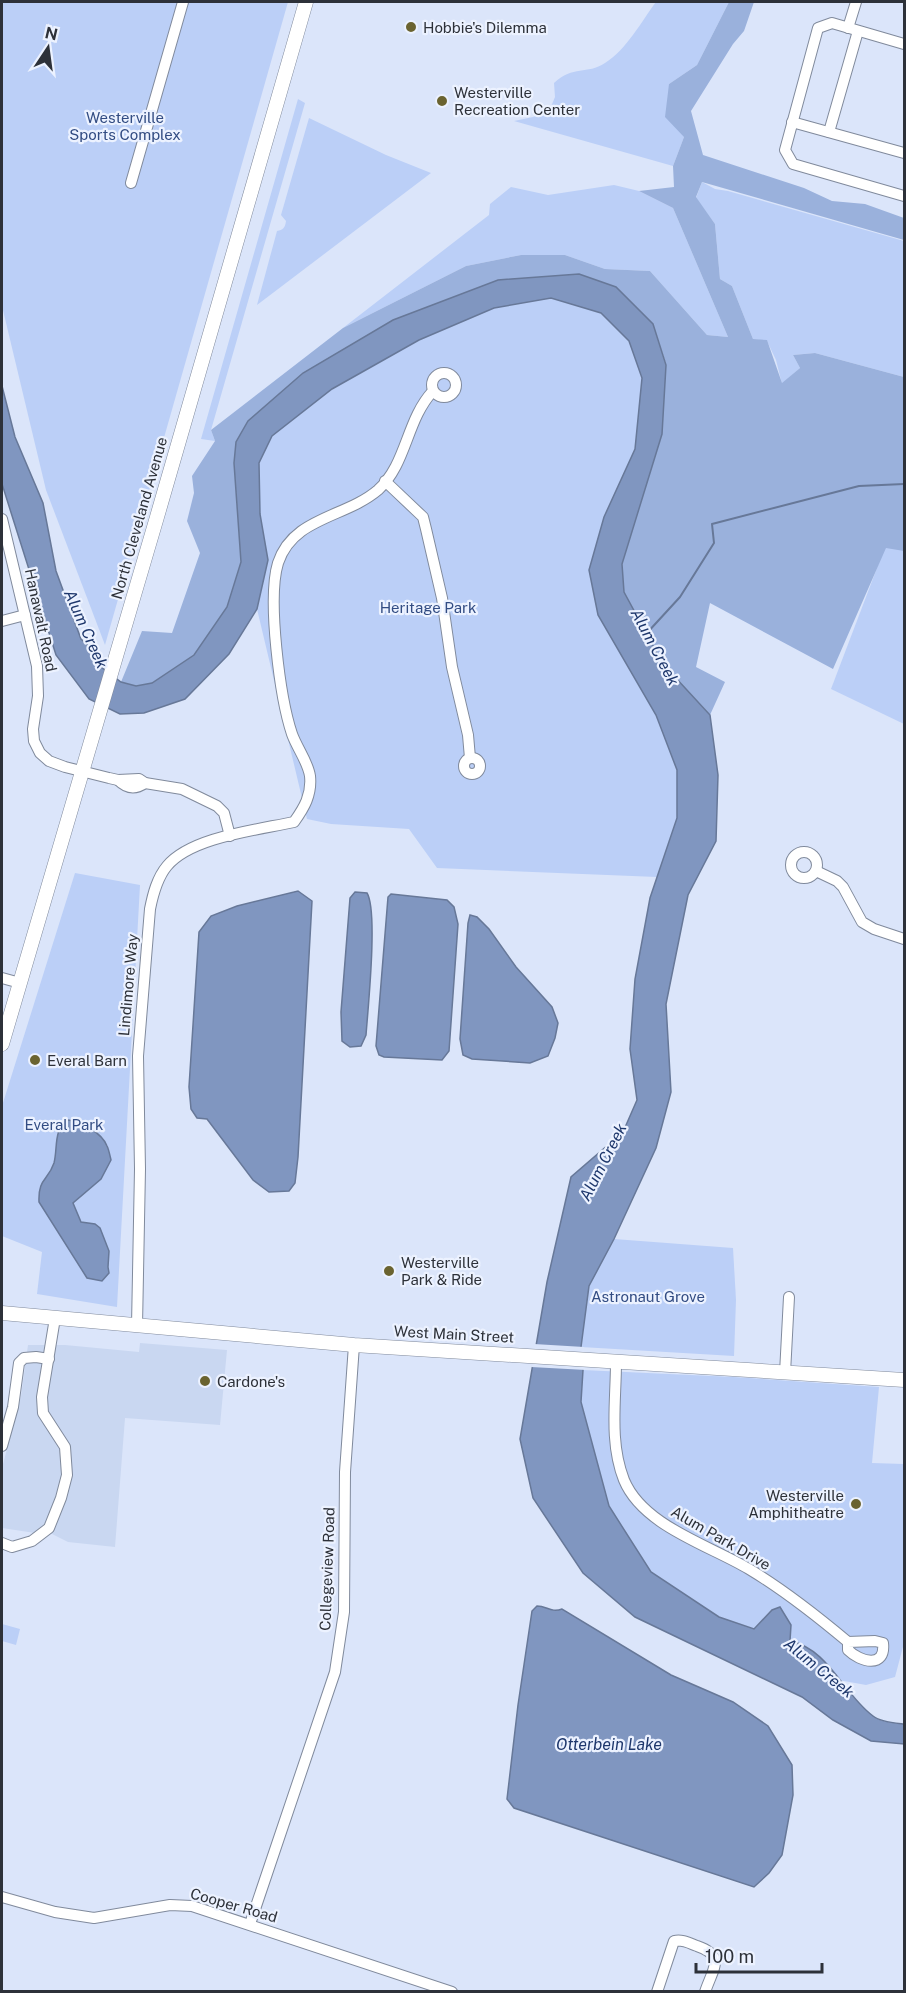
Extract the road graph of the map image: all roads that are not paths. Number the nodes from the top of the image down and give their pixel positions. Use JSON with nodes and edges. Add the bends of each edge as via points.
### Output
{"nodes":[{"id":1,"x":183,"y":2,"type":"edge"},
{"id":2,"x":306,"y":2,"type":"edge"},
{"id":3,"x":855,"y":2,"type":"edge"},
{"id":4,"x":853,"y":29,"type":"junction"},
{"id":5,"x":904,"y":44,"type":"edge"},
{"id":6,"x":792,"y":122,"type":"junction"},
{"id":7,"x":830,"y":132,"type":"junction"},
{"id":8,"x":904,"y":153,"type":"edge"},
{"id":9,"x":131,"y":183,"type":"dead end"},
{"id":10,"x":904,"y":196,"type":"edge"},
{"id":11,"x":433,"y":392,"type":"dead end"},
{"id":12,"x":386,"y":481,"type":"junction"},
{"id":13,"x":2,"y":519,"type":"edge"},
{"id":14,"x":25,"y":615,"type":"junction"},
{"id":15,"x":2,"y":621,"type":"edge"},
{"id":16,"x":470,"y":758,"type":"dead end"},
{"id":17,"x":82,"y":771,"type":"junction"},
{"id":18,"x":230,"y":836,"type":"junction"},
{"id":19,"x":816,"y":871,"type":"dead end"},
{"id":20,"x":904,"y":939,"type":"edge"},
{"id":21,"x":2,"y":978,"type":"edge"},
{"id":22,"x":20,"y":983,"type":"junction"},
{"id":23,"x":2,"y":1044,"type":"edge"},
{"id":24,"x":789,"y":1298,"type":"dead end"},
{"id":25,"x":2,"y":1313,"type":"edge"},
{"id":26,"x":55,"y":1318,"type":"junction"},
{"id":27,"x":136,"y":1326,"type":"junction"},
{"id":28,"x":354,"y":1345,"type":"junction"},
{"id":29,"x":49,"y":1359,"type":"junction"},
{"id":30,"x":609,"y":1361,"type":"junction"},
{"id":31,"x":785,"y":1373,"type":"junction"},
{"id":32,"x":904,"y":1380,"type":"edge"},
{"id":33,"x":2,"y":1446,"type":"edge"},
{"id":34,"x":2,"y":1544,"type":"edge"},
{"id":35,"x":848,"y":1642,"type":"dead end"},
{"id":36,"x":2,"y":1897,"type":"edge"},
{"id":37,"x":250,"y":1924,"type":"junction"},
{"id":38,"x":452,"y":1992,"type":"edge"},
{"id":39,"x":657,"y":1992,"type":"edge"},
{"id":40,"x":705,"y":1992,"type":"edge"}],
"edges":[{"from":1,"to":9,"type":"street"},
{"from":2,"to":17,"type":"main road","name":"North Cleveland Avenue"},
{"from":3,"to":4,"type":"street"},
{"from":4,"to":5,"type":"street"},
{"from":4,"to":6,"type":"street","via":[[832,23],[818,28]]},
{"from":4,"to":7,"type":"street"},
{"from":6,"to":7,"type":"street"},
{"from":6,"to":10,"type":"street","via":[[785,150],[794,164]]},
{"from":7,"to":8,"type":"street"},
{"from":11,"to":12,"type":"street","via":[[416,416],[400,459]]},
{"from":12,"to":16,"type":"street","via":[[423,517],[442,598]]},
{"from":12,"to":18,"type":"street","name":"Lindimore Way","via":[[371,495],[297,534],[279,561],[273,598],[280,677],[293,736],[310,774],[309,795],[294,822]]},
{"from":13,"to":14,"type":"street","name":"Hanawalt Road"},
{"from":14,"to":15,"type":"street"},
{"from":14,"to":17,"type":"street","name":"Hanawalt Road","via":[[39,681],[33,729],[36,746],[49,761]]},
{"from":17,"to":18,"type":"street","name":"Hanawalt Road","via":[[182,789],[217,806],[224,813]]},
{"from":17,"to":22,"type":"main road","name":"North Cleveland Avenue"},
{"from":18,"to":27,"type":"street","name":"Lindimore Way","via":[[196,845],[165,867],[150,909],[138,1056]]},
{"from":19,"to":20,"type":"street","via":[[843,887],[862,922]]},
{"from":21,"to":22,"type":"street"},
{"from":22,"to":23,"type":"main road","name":"North Cleveland Avenue"},
{"from":24,"to":31,"type":"street"},
{"from":25,"to":26,"type":"main road","name":"West Main Street"},
{"from":26,"to":27,"type":"main road","name":"West Main Street"},
{"from":26,"to":29,"type":"street"},
{"from":27,"to":28,"type":"main road","name":"West Main Street"},
{"from":28,"to":30,"type":"main road","name":"West Main Street"},
{"from":28,"to":37,"type":"street","name":"Collegeview Road","via":[[345,1472],[344,1612],[334,1672]]},
{"from":29,"to":33,"type":"street","via":[[24,1358],[19,1363]]},
{"from":29,"to":34,"type":"street","via":[[43,1413],[65,1446],[67,1475],[49,1528],[32,1541],[12,1547]]},
{"from":30,"to":31,"type":"main road","name":"West Main Street"},
{"from":30,"to":35,"type":"street","name":"Alum Park Drive","via":[[618,1461],[625,1482],[642,1505],[670,1528],[753,1571]]},
{"from":31,"to":32,"type":"main road","name":"West Main Street"},
{"from":36,"to":37,"type":"street","name":"Cooper Road","via":[[93,1918],[170,1905],[192,1906]]},
{"from":37,"to":38,"type":"street","name":"Cooper Road"},
{"from":39,"to":40,"type":"street","via":[[674,1941],[680,1940],[710,1951],[715,1959]]}]}
